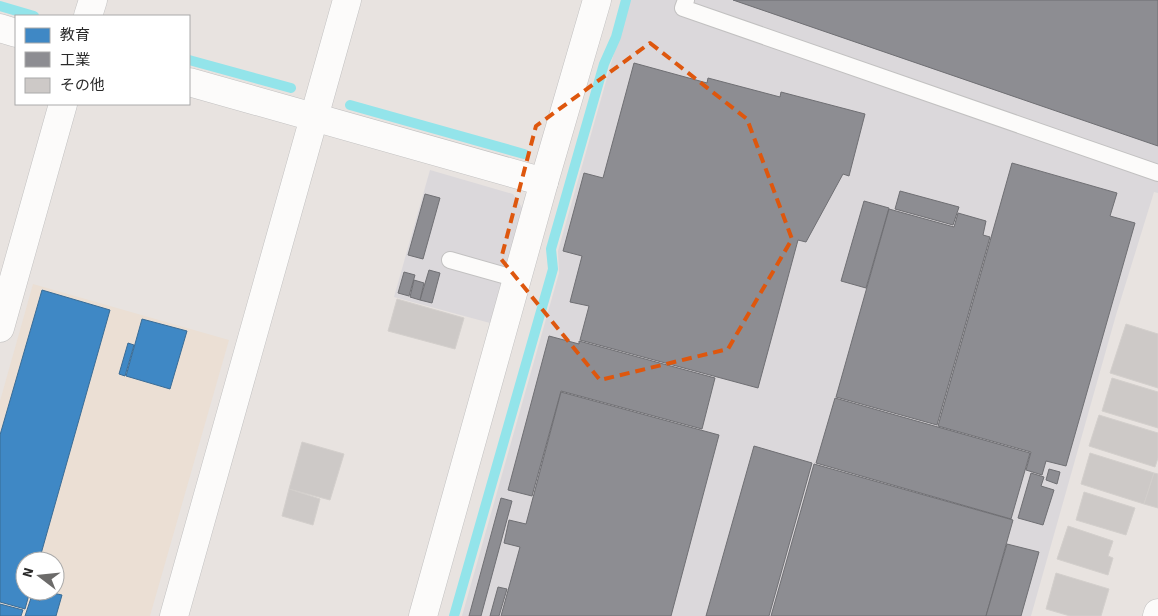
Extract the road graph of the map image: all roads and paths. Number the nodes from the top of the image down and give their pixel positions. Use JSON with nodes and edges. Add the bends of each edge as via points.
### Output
{"nodes":[{"id":1,"x":93,"y":0,"type":"edge"},
{"id":2,"x":348,"y":0,"type":"edge"},
{"id":3,"x":597,"y":0,"type":"edge"},
{"id":4,"x":686,"y":0,"type":"edge"},
{"id":5,"x":88,"y":15,"type":"edge"},
{"id":6,"x":0,"y":28,"type":"edge"},
{"id":7,"x":15,"y":33,"type":"edge"},
{"id":8,"x":190,"y":82,"type":"edge"},
{"id":9,"x":63,"y":105,"type":"edge"},
{"id":10,"x":314,"y":117,"type":"junction"},
{"id":11,"x":1158,"y":173,"type":"edge"},
{"id":12,"x":544,"y":182,"type":"junction"},
{"id":13,"x":450,"y":260,"type":"dead end"},
{"id":14,"x":517,"y":279,"type":"junction"},
{"id":15,"x":0,"y":328,"type":"edge"},
{"id":16,"x":174,"y":616,"type":"edge"},
{"id":17,"x":423,"y":616,"type":"edge"}],
"edges":[{"from":1,"to":5,"type":"street"},
{"from":2,"to":10,"type":"street"},
{"from":3,"to":12,"type":"street"},
{"from":4,"to":11,"type":"lane","via":[[683,8]]},
{"from":6,"to":7,"type":"street"},
{"from":8,"to":10,"type":"street"},
{"from":9,"to":15,"type":"street"},
{"from":10,"to":12,"type":"street"},
{"from":10,"to":16,"type":"street"},
{"from":12,"to":14,"type":"street"},
{"from":13,"to":14,"type":"lane"},
{"from":14,"to":17,"type":"street"}]}
